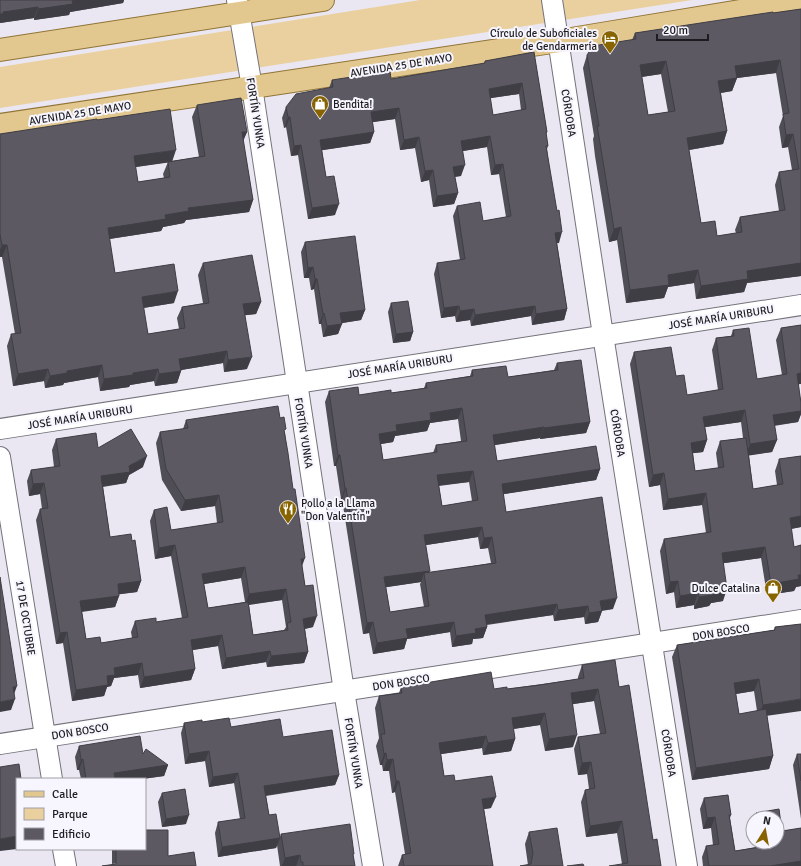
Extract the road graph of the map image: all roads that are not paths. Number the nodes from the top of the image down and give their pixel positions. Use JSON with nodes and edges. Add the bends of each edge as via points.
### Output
{"nodes":[{"id":1,"x":323,"y":0,"type":"edge"},
{"id":2,"x":552,"y":0,"type":"edge"},
{"id":3,"x":801,"y":1,"type":"edge"},
{"id":4,"x":238,"y":6,"type":"edge"},
{"id":5,"x":559,"y":41,"type":"junction"},
{"id":6,"x":0,"y":50,"type":"edge"},
{"id":7,"x":252,"y":87,"type":"junction"},
{"id":8,"x":0,"y":125,"type":"edge"},
{"id":9,"x":801,"y":305,"type":"edge"},
{"id":10,"x":603,"y":335,"type":"junction"},
{"id":11,"x":296,"y":382,"type":"junction"},
{"id":12,"x":0,"y":429,"type":"edge"},
{"id":13,"x":0,"y":457,"type":"edge"},
{"id":14,"x":801,"y":620,"type":"edge"},
{"id":15,"x":651,"y":643,"type":"junction"},
{"id":16,"x":344,"y":691,"type":"junction"},
{"id":17,"x":45,"y":737,"type":"junction"},
{"id":18,"x":0,"y":744,"type":"edge"},
{"id":19,"x":52,"y":778,"type":"edge"},
{"id":20,"x":63,"y":850,"type":"edge"},
{"id":21,"x":66,"y":866,"type":"edge"},
{"id":22,"x":373,"y":866,"type":"edge"},
{"id":23,"x":688,"y":866,"type":"edge"}],
"edges":[{"from":1,"to":4,"type":"main road"},
{"from":2,"to":5,"type":"street","name":"CÓRDOBA"},
{"from":3,"to":5,"type":"main road","name":"AVENIDA 25 DE MAYO"},
{"from":4,"to":6,"type":"main road"},
{"from":4,"to":7,"type":"street","name":"FORTÍN YUNKA"},
{"from":5,"to":7,"type":"main road","name":"AVENIDA 25 DE MAYO"},
{"from":5,"to":10,"type":"street","name":"CÓRDOBA"},
{"from":7,"to":8,"type":"main road","name":"AVENIDA 25 DE MAYO"},
{"from":7,"to":11,"type":"street","name":"FORTÍN YUNKA"},
{"from":9,"to":10,"type":"street","name":"JOSÉ MARÍA URIBURU"},
{"from":10,"to":11,"type":"street","name":"JOSÉ MARÍA URIBURU"},
{"from":10,"to":15,"type":"street","name":"CÓRDOBA"},
{"from":11,"to":12,"type":"street","name":"JOSÉ MARÍA URIBURU"},
{"from":11,"to":16,"type":"street","name":"FORTÍN YUNKA"},
{"from":13,"to":17,"type":"street","name":"17 DE OCTUBRE"},
{"from":14,"to":15,"type":"street","name":"DON BOSCO"},
{"from":15,"to":16,"type":"street","name":"DON BOSCO"},
{"from":15,"to":23,"type":"street","name":"CÓRDOBA"},
{"from":16,"to":17,"type":"street","name":"DON BOSCO"},
{"from":16,"to":22,"type":"street","name":"FORTÍN YUNKA"},
{"from":17,"to":18,"type":"street","name":"DON BOSCO"},
{"from":17,"to":19,"type":"street","name":"17 DE OCTUBRE"},
{"from":20,"to":21,"type":"street"}]}
